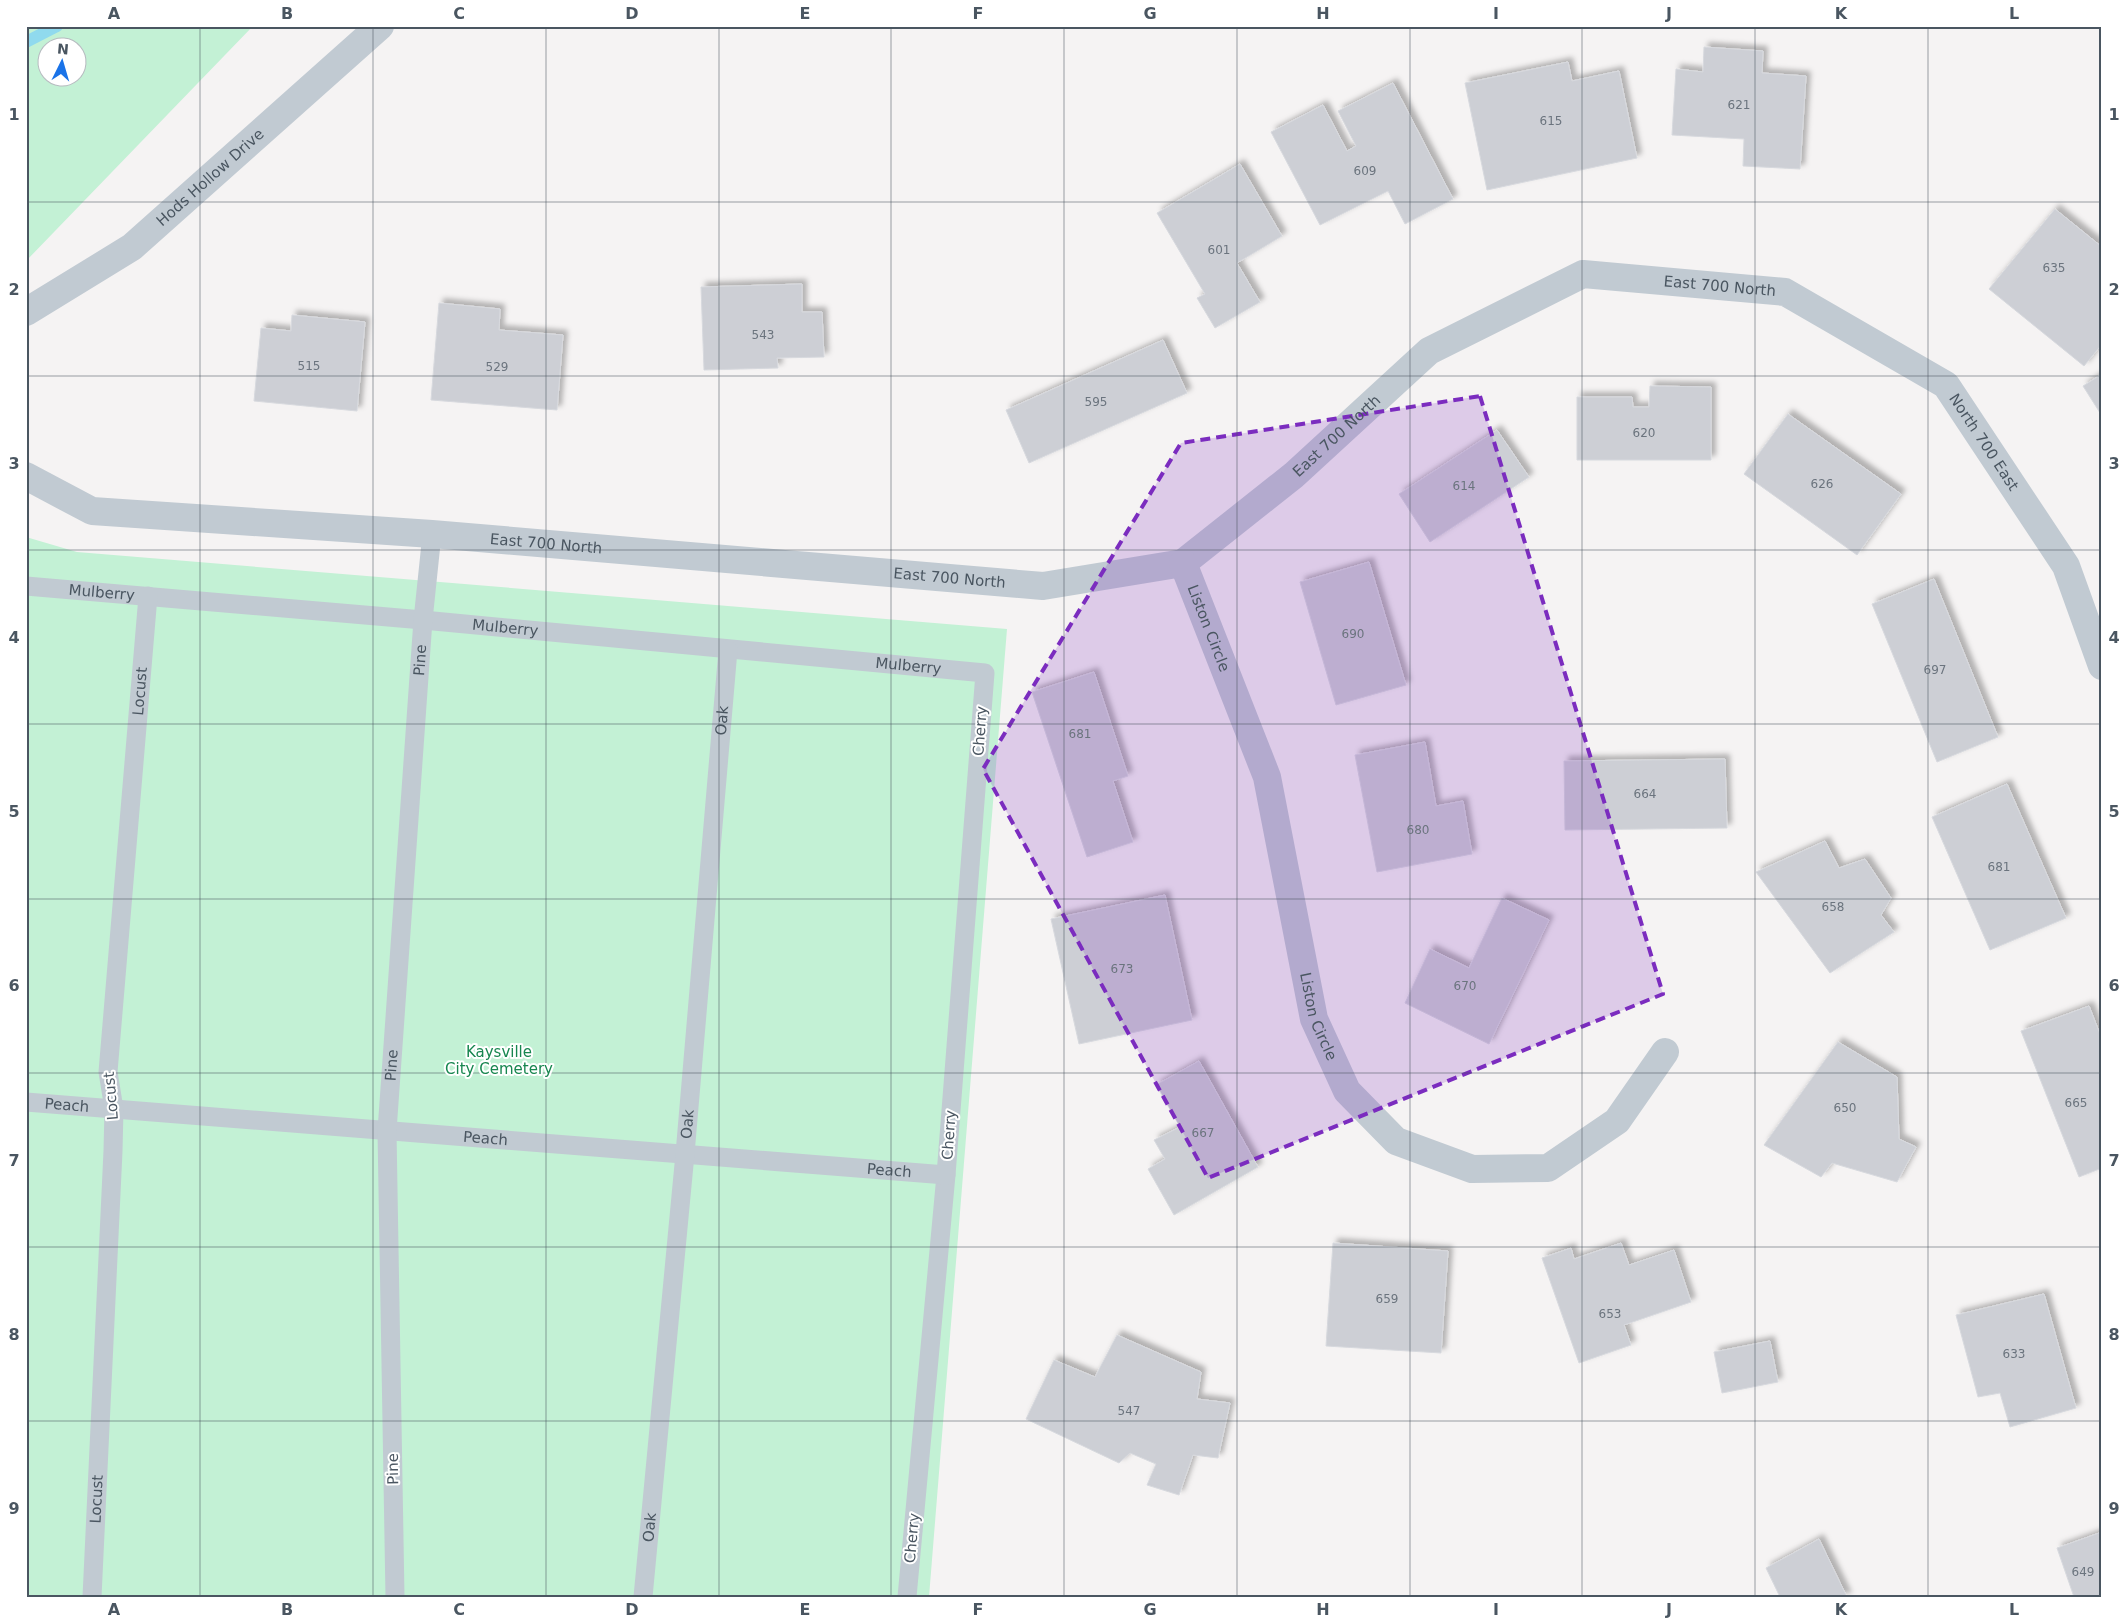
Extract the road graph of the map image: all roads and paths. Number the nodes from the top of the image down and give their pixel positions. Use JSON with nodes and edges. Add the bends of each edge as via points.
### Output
{"nodes":[{"id":1,"x":380,"y":26,"type":"edge"},
{"id":2,"x":1785,"y":292,"type":"joint"},
{"id":3,"x":26,"y":312,"type":"edge"},
{"id":4,"x":26,"y":476,"type":"edge"},
{"id":5,"x":432,"y":534,"type":"junction"},
{"id":6,"x":1183,"y":563,"type":"junction"},
{"id":7,"x":26,"y":586,"type":"edge"},
{"id":8,"x":148,"y":596,"type":"junction"},
{"id":9,"x":423,"y":620,"type":"junction"},
{"id":10,"x":728,"y":650,"type":"junction"},
{"id":11,"x":2102,"y":666,"type":"edge"},
{"id":12,"x":985,"y":672,"type":"joint"},
{"id":13,"x":1665,"y":1052,"type":"dead end"},
{"id":14,"x":26,"y":1102,"type":"edge"},
{"id":15,"x":114,"y":1109,"type":"junction"},
{"id":16,"x":387,"y":1130,"type":"junction"},
{"id":17,"x":685,"y":1154,"type":"junction"},
{"id":18,"x":946,"y":1175,"type":"junction"},
{"id":19,"x":92,"y":1597,"type":"edge"},
{"id":20,"x":395,"y":1597,"type":"edge"},
{"id":21,"x":643,"y":1597,"type":"edge"},
{"id":22,"x":907,"y":1597,"type":"edge"}],
"edges":[{"from":1,"to":3,"type":"street","name":"Hods Hollow Drive","via":[[132,247]]},
{"from":2,"to":6,"type":"street","name":"East 700 North","via":[[1583,274],[1429,351],[1294,475]]},
{"from":2,"to":11,"type":"street","name":"North 700 East","via":[[1946,385],[2066,566]]},
{"from":4,"to":5,"type":"street","name":"East 700 North","via":[[92,512]]},
{"from":5,"to":6,"type":"street","name":"East 700 North","via":[[1043,586]]},
{"from":5,"to":9,"type":"lane","name":"Pine"},
{"from":6,"to":13,"type":"street","name":"Liston Circle","via":[[1267,777],[1314,1019],[1347,1091],[1396,1141],[1472,1170],[1548,1168],[1617,1121]]},
{"from":7,"to":8,"type":"lane","name":"Mulberry"},
{"from":8,"to":9,"type":"lane","name":"Mulberry"},
{"from":8,"to":15,"type":"lane","name":"Locust","via":[[108,1072]]},
{"from":9,"to":10,"type":"lane","name":"Mulberry"},
{"from":9,"to":16,"type":"lane","name":"Pine"},
{"from":10,"to":12,"type":"lane","name":"Mulberry"},
{"from":10,"to":17,"type":"lane","name":"Oak"},
{"from":12,"to":18,"type":"lane","name":"Cherry"},
{"from":14,"to":15,"type":"lane","name":"Peach"},
{"from":15,"to":16,"type":"lane","name":"Peach"},
{"from":15,"to":19,"type":"lane","name":"Locust"},
{"from":16,"to":17,"type":"lane","name":"Peach"},
{"from":16,"to":20,"type":"lane","name":"Pine"},
{"from":17,"to":18,"type":"lane","name":"Peach"},
{"from":17,"to":21,"type":"lane","name":"Oak"},
{"from":18,"to":22,"type":"lane","name":"Cherry"}]}
